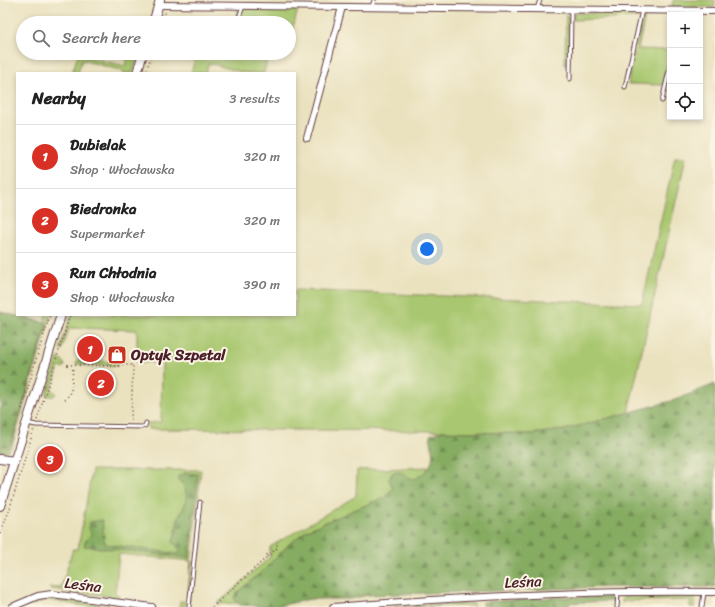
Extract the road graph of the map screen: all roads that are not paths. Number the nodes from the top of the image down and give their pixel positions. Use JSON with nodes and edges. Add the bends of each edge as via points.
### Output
{"nodes":[{"id":1,"x":374,"y":0,"type":"edge"},
{"id":2,"x":540,"y":0,"type":"edge"},
{"id":3,"x":159,"y":3,"type":"edge"},
{"id":4,"x":243,"y":6,"type":"junction"},
{"id":5,"x":342,"y":7,"type":"junction"},
{"id":6,"x":372,"y":7,"type":"junction"},
{"id":7,"x":537,"y":10,"type":"junction"},
{"id":8,"x":571,"y":10,"type":"junction"},
{"id":9,"x":642,"y":10,"type":"junction"},
{"id":10,"x":715,"y":11,"type":"edge"},
{"id":11,"x":669,"y":12,"type":"edge"},
{"id":12,"x":699,"y":12,"type":"edge"},
{"id":13,"x":155,"y":16,"type":"edge"},
{"id":14,"x":239,"y":16,"type":"edge"},
{"id":15,"x":141,"y":60,"type":"edge"},
{"id":16,"x":137,"y":72,"type":"edge"},
{"id":17,"x":570,"y":79,"type":"dead end"},
{"id":18,"x":667,"y":79,"type":"edge"},
{"id":19,"x":625,"y":87,"type":"dead end"},
{"id":20,"x":662,"y":100,"type":"dead end"},
{"id":21,"x":307,"y":138,"type":"dead end"},
{"id":22,"x":61,"y":316,"type":"edge"},
{"id":23,"x":146,"y":422,"type":"dead end"},
{"id":24,"x":26,"y":423,"type":"junction"},
{"id":25,"x":0,"y":459,"type":"edge"},
{"id":26,"x":14,"y":461,"type":"junction"},
{"id":27,"x":200,"y":502,"type":"dead end"},
{"id":28,"x":0,"y":506,"type":"edge"},
{"id":29,"x":618,"y":592,"type":"junction"},
{"id":30,"x":704,"y":592,"type":"junction"},
{"id":31,"x":715,"y":592,"type":"edge"},
{"id":32,"x":12,"y":607,"type":"edge"},
{"id":33,"x":152,"y":607,"type":"edge"},
{"id":34,"x":189,"y":607,"type":"edge"},
{"id":35,"x":333,"y":607,"type":"edge"},
{"id":36,"x":617,"y":607,"type":"edge"},
{"id":37,"x":702,"y":607,"type":"edge"}],
"edges":[{"from":1,"to":6,"type":"lane"},
{"from":2,"to":7,"type":"lane"},
{"from":3,"to":4,"type":"street"},
{"from":3,"to":13,"type":"main road"},
{"from":4,"to":5,"type":"street"},
{"from":4,"to":14,"type":"lane"},
{"from":5,"to":6,"type":"street"},
{"from":5,"to":21,"type":"street"},
{"from":6,"to":7,"type":"street"},
{"from":7,"to":8,"type":"street"},
{"from":8,"to":9,"type":"street"},
{"from":8,"to":17,"type":"lane"},
{"from":9,"to":11,"type":"street"},
{"from":9,"to":19,"type":"lane"},
{"from":10,"to":12,"type":"street"},
{"from":15,"to":16,"type":"main road"},
{"from":18,"to":20,"type":"lane"},
{"from":22,"to":24,"type":"main road"},
{"from":23,"to":24,"type":"lane","via":[[142,427]]},
{"from":24,"to":26,"type":"main road"},
{"from":25,"to":26,"type":"main road"},
{"from":26,"to":28,"type":"main road"},
{"from":27,"to":34,"type":"lane"},
{"from":29,"to":30,"type":"street","name":"Leśna"},
{"from":29,"to":35,"type":"street","name":"Leśna","via":[[442,599]]},
{"from":29,"to":36,"type":"lane"},
{"from":30,"to":31,"type":"street","name":"Leśna"},
{"from":30,"to":37,"type":"lane"},
{"from":32,"to":33,"type":"street","name":"Leśna","via":[[38,596],[52,594]]}]}
